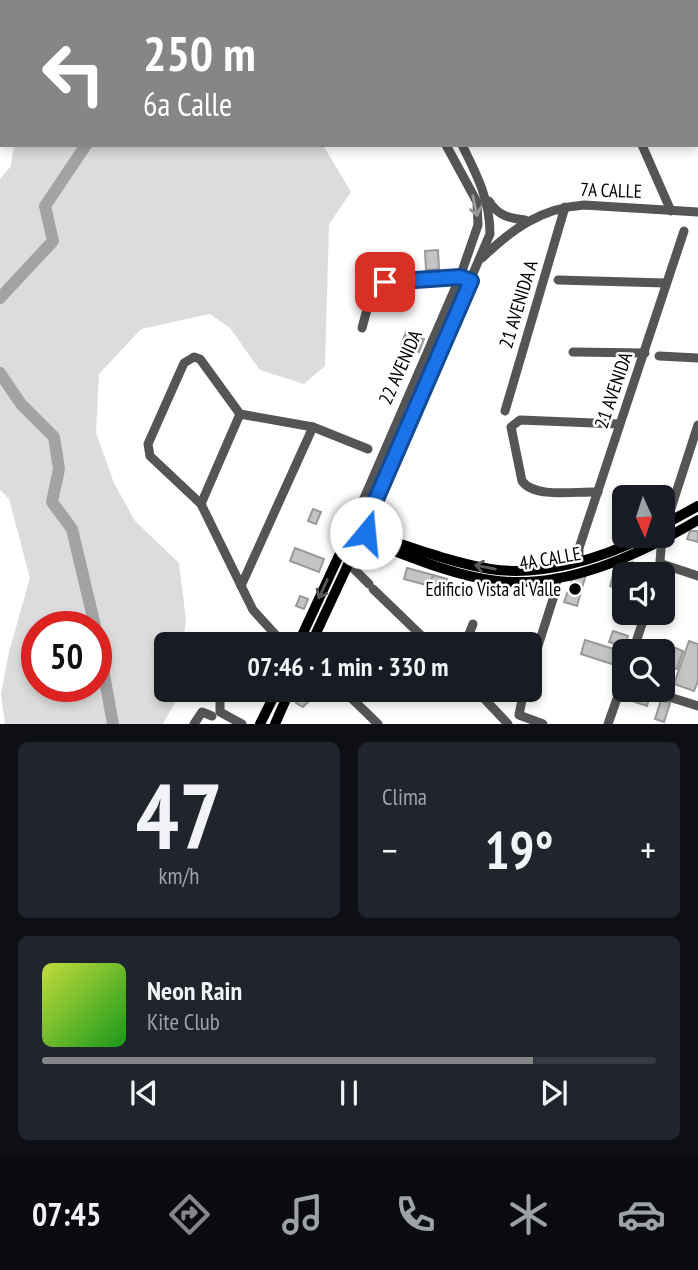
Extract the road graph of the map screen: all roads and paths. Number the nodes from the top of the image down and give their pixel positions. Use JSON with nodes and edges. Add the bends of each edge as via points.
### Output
{"nodes":[{"id":1,"x":447,"y":147,"type":"edge"},
{"id":2,"x":463,"y":147,"type":"edge"},
{"id":3,"x":643,"y":147,"type":"edge"},
{"id":4,"x":485,"y":193,"type":"junction"},
{"id":5,"x":565,"y":207,"type":"junction"},
{"id":6,"x":671,"y":211,"type":"junction"},
{"id":7,"x":698,"y":212,"type":"edge"},
{"id":8,"x":525,"y":220,"type":"junction"},
{"id":9,"x":684,"y":231,"type":"dead end"},
{"id":10,"x":481,"y":260,"type":"junction"},
{"id":11,"x":460,"y":277,"type":"junction"},
{"id":12,"x":558,"y":279,"type":"dead end"},
{"id":13,"x":471,"y":281,"type":"junction"},
{"id":14,"x":665,"y":283,"type":"junction"},
{"id":15,"x":362,"y":328,"type":"dead end"},
{"id":16,"x":573,"y":352,"type":"dead end"},
{"id":17,"x":645,"y":352,"type":"junction"},
{"id":18,"x":659,"y":356,"type":"dead end"},
{"id":19,"x":698,"y":358,"type":"edge"},
{"id":20,"x":505,"y":411,"type":"dead end"},
{"id":21,"x":240,"y":414,"type":"junction"},
{"id":22,"x":619,"y":424,"type":"junction"},
{"id":23,"x":698,"y":425,"type":"edge"},
{"id":24,"x":313,"y":427,"type":"junction"},
{"id":25,"x":368,"y":449,"type":"dead end"},
{"id":26,"x":382,"y":452,"type":"junction"},
{"id":27,"x":393,"y":458,"type":"junction"},
{"id":28,"x":598,"y":492,"type":"junction"},
{"id":29,"x":676,"y":492,"type":"edge"},
{"id":30,"x":201,"y":504,"type":"junction"},
{"id":31,"x":698,"y":506,"type":"edge"},
{"id":32,"x":698,"y":520,"type":"edge"},
{"id":33,"x":676,"y":522,"type":"edge"},
{"id":34,"x":676,"y":528,"type":"edge"},
{"id":35,"x":350,"y":530,"type":"junction"},
{"id":36,"x":363,"y":535,"type":"junction"},
{"id":37,"x":612,"y":548,"type":"edge"},
{"id":38,"x":637,"y":548,"type":"edge"},
{"id":39,"x":579,"y":560,"type":"junction"},
{"id":40,"x":348,"y":563,"type":"junction"},
{"id":41,"x":675,"y":572,"type":"edge"},
{"id":42,"x":698,"y":576,"type":"edge"},
{"id":43,"x":557,"y":578,"type":"junction"},
{"id":44,"x":241,"y":586,"type":"junction"},
{"id":45,"x":473,"y":624,"type":"dead end"},
{"id":46,"x":273,"y":632,"type":"edge"},
{"id":47,"x":303,"y":632,"type":"edge"},
{"id":48,"x":316,"y":632,"type":"edge"},
{"id":49,"x":418,"y":632,"type":"edge"},
{"id":50,"x":470,"y":632,"type":"edge"},
{"id":51,"x":542,"y":634,"type":"edge"},
{"id":52,"x":675,"y":699,"type":"edge"},
{"id":53,"x":271,"y":702,"type":"edge"},
{"id":54,"x":285,"y":702,"type":"edge"},
{"id":55,"x":355,"y":702,"type":"edge"},
{"id":56,"x":488,"y":702,"type":"edge"},
{"id":57,"x":521,"y":702,"type":"edge"},
{"id":58,"x":616,"y":702,"type":"edge"},
{"id":59,"x":698,"y":706,"type":"edge"},
{"id":60,"x":214,"y":718,"type":"edge"},
{"id":61,"x":508,"y":723,"type":"edge"},
{"id":62,"x":194,"y":724,"type":"edge"},
{"id":63,"x":242,"y":724,"type":"edge"},
{"id":64,"x":260,"y":724,"type":"edge"},
{"id":65,"x":275,"y":724,"type":"edge"},
{"id":66,"x":378,"y":724,"type":"edge"},
{"id":67,"x":543,"y":724,"type":"edge"},
{"id":68,"x":608,"y":724,"type":"edge"}],
"edges":[{"from":1,"to":11,"type":"street","name":"22 AVENIDA","one_way":true,"via":[[477,202],[478,225]]},
{"from":2,"to":4,"type":"street","name":"22 AVENIDA"},
{"from":3,"to":6,"type":"street"},
{"from":4,"to":8,"type":"street","via":[[500,214]]},
{"from":4,"to":10,"type":"street","name":"22 AVENIDA","via":[[490,234]]},
{"from":5,"to":6,"type":"street","name":"7A CALLE"},
{"from":5,"to":8,"type":"street","name":"7A CALLE"},
{"from":5,"to":20,"type":"street","name":"21 AVENIDA A"},
{"from":6,"to":7,"type":"street","name":"7A CALLE"},
{"from":8,"to":10,"type":"street","name":"7A CALLE"},
{"from":9,"to":14,"type":"street","name":"21 AVENIDA"},
{"from":10,"to":13,"type":"street","name":"22 AVENIDA"},
{"from":11,"to":13,"type":"street"},
{"from":11,"to":15,"type":"street","via":[[379,283],[372,291]]},
{"from":11,"to":26,"type":"street","name":"22 AVENIDA"},
{"from":12,"to":14,"type":"street"},
{"from":13,"to":27,"type":"street","name":"22 AVENIDA"},
{"from":14,"to":17,"type":"street","name":"21 AVENIDA"},
{"from":16,"to":17,"type":"street"},
{"from":17,"to":22,"type":"street","name":"21 AVENIDA"},
{"from":18,"to":19,"type":"street"},
{"from":21,"to":24,"type":"street"},
{"from":21,"to":30,"type":"street"},
{"from":21,"to":30,"type":"street","via":[[200,359],[186,361],[148,450]]},
{"from":22,"to":28,"type":"street","name":"21 AVENIDA"},
{"from":22,"to":28,"type":"street","via":[[520,420],[513,424],[522,481],[527,487]]},
{"from":23,"to":29,"type":"street"},
{"from":24,"to":25,"type":"street"},
{"from":24,"to":44,"type":"street"},
{"from":26,"to":27,"type":"street"},
{"from":26,"to":35,"type":"street","name":"22 AVENIDA"},
{"from":27,"to":36,"type":"street","name":"22 AVENIDA"},
{"from":28,"to":39,"type":"street","name":"21 AVENIDA"},
{"from":30,"to":44,"type":"street"},
{"from":31,"to":33,"type":"main road","name":"4A CALLE"},
{"from":32,"to":34,"type":"main road","name":"4A CALLE"},
{"from":35,"to":36,"type":"main road","via":[[354,540]]},
{"from":35,"to":47,"type":"main road","one_way":true},
{"from":39,"to":36,"type":"main road","name":"4A CALLE","one_way":true,"via":[[523,570],[489,569]]},
{"from":36,"to":40,"type":"main road"},
{"from":36,"to":43,"type":"main road","name":"4A CALLE","via":[[487,580]]},
{"from":37,"to":39,"type":"main road","name":"4A CALLE"},
{"from":38,"to":43,"type":"main road","name":"4A CALLE","via":[[615,561]]},
{"from":40,"to":48,"type":"main road"},
{"from":40,"to":49,"type":"street"},
{"from":41,"to":42,"type":"street"},
{"from":43,"to":51,"type":"street"},
{"from":44,"to":46,"type":"street","via":[[253,610]]},
{"from":45,"to":50,"type":"street"},
{"from":52,"to":59,"type":"street"},
{"from":53,"to":64,"type":"main road"},
{"from":54,"to":65,"type":"main road"},
{"from":55,"to":66,"type":"street"},
{"from":56,"to":61,"type":"street"},
{"from":57,"to":67,"type":"street","via":[[518,713]]},
{"from":58,"to":68,"type":"street"},
{"from":60,"to":62,"type":"street","via":[[202,712]]},
{"from":60,"to":63,"type":"street"}]}
